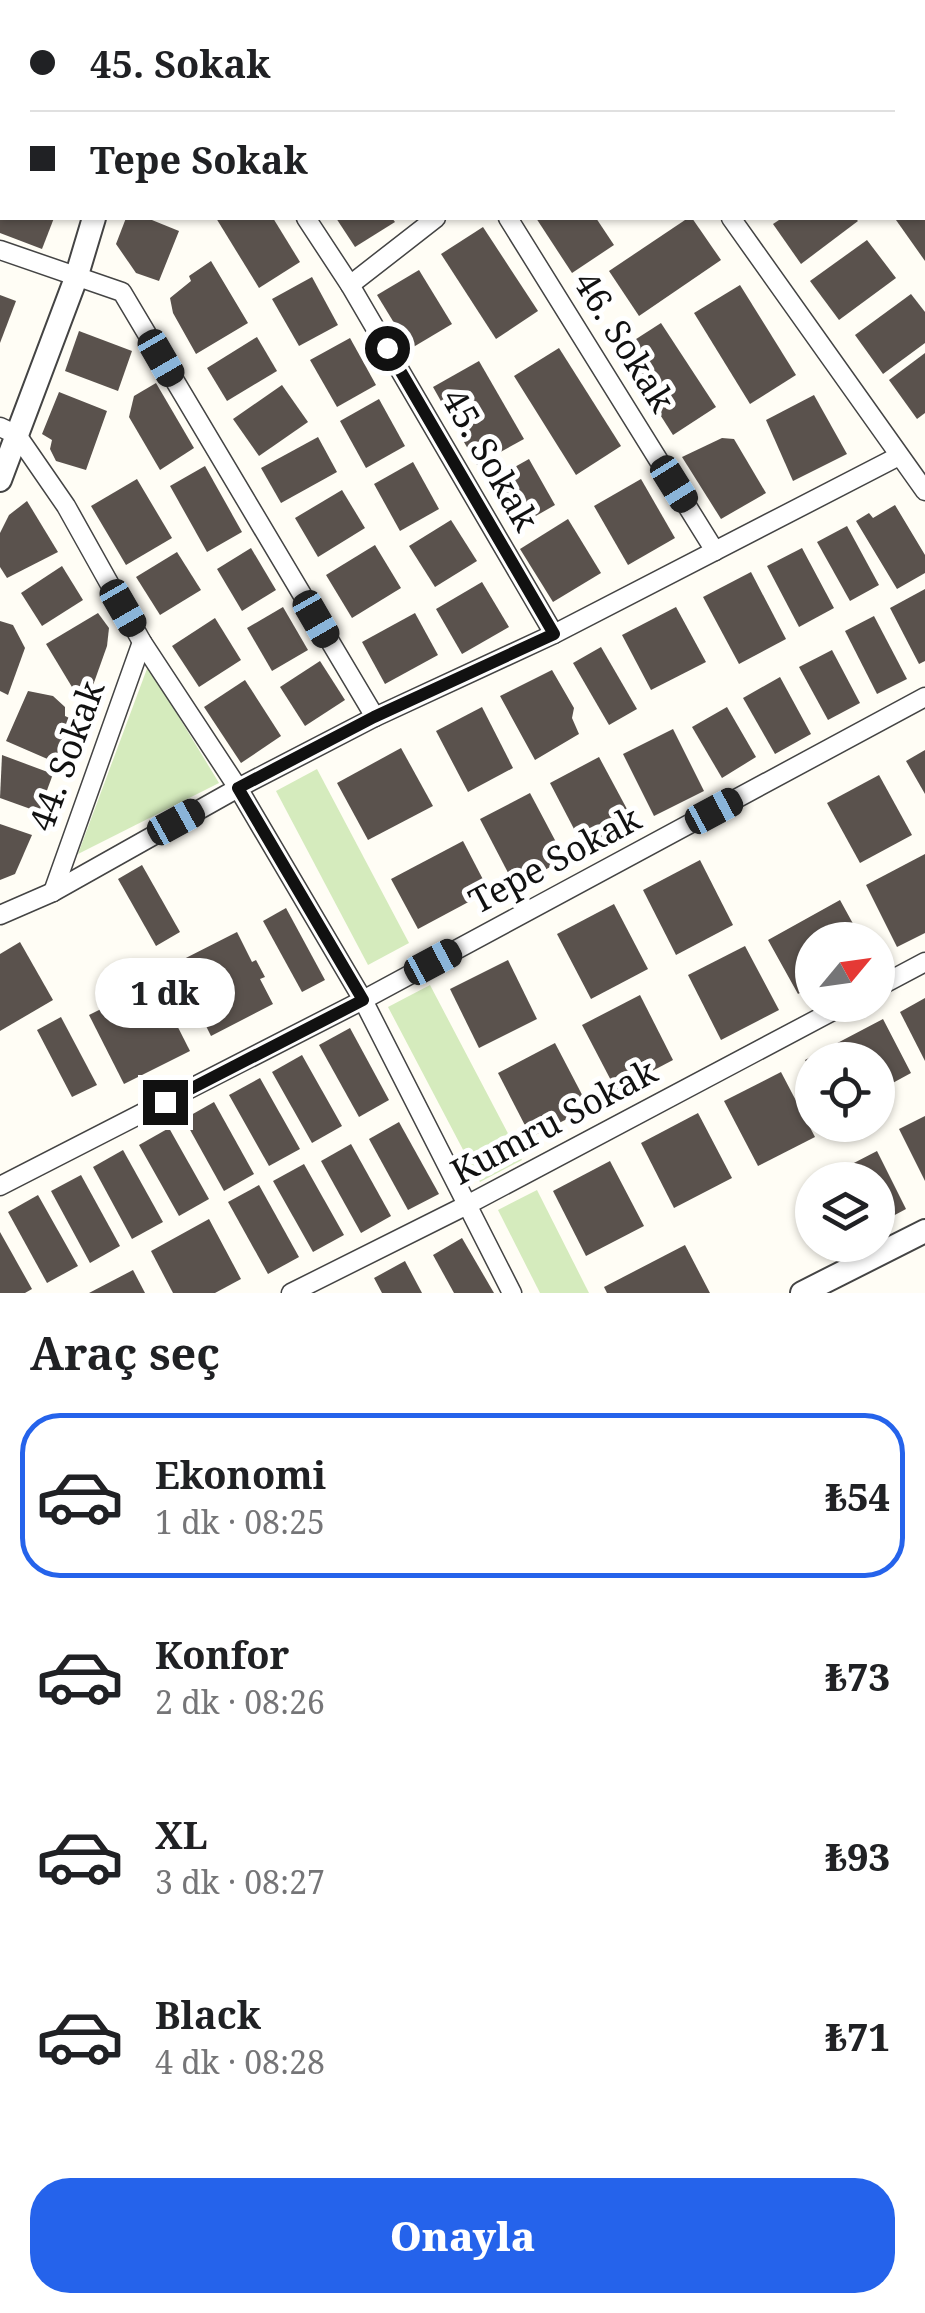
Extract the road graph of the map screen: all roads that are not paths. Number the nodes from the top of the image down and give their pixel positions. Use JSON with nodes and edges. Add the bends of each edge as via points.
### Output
{"nodes":[{"id":1,"x":93,"y":220,"type":"edge"},
{"id":2,"x":307,"y":220,"type":"edge"},
{"id":3,"x":433,"y":220,"type":"edge"},
{"id":4,"x":509,"y":220,"type":"edge"},
{"id":5,"x":732,"y":220,"type":"edge"},
{"id":6,"x":0,"y":250,"type":"edge"},
{"id":7,"x":76,"y":278,"type":"junction"},
{"id":8,"x":350,"y":285,"type":"junction"},
{"id":9,"x":8,"y":431,"type":"edge"},
{"id":10,"x":899,"y":456,"type":"junction"},
{"id":11,"x":0,"y":480,"type":"edge"},
{"id":12,"x":925,"y":492,"type":"edge"},
{"id":13,"x":715,"y":551,"type":"junction"},
{"id":14,"x":554,"y":634,"type":"junction"},
{"id":15,"x":142,"y":642,"type":"junction"},
{"id":16,"x":925,"y":697,"type":"edge"},
{"id":17,"x":374,"y":717,"type":"junction"},
{"id":18,"x":238,"y":788,"type":"junction"},
{"id":19,"x":53,"y":892,"type":"junction"},
{"id":20,"x":0,"y":915,"type":"edge"},
{"id":21,"x":925,"y":962,"type":"edge"},
{"id":22,"x":895,"y":979,"type":"edge"},
{"id":23,"x":363,"y":1000,"type":"junction"},
{"id":24,"x":812,"y":1022,"type":"edge"},
{"id":25,"x":0,"y":1186,"type":"edge"},
{"id":26,"x":467,"y":1205,"type":"junction"},
{"id":27,"x":925,"y":1232,"type":"edge"},
{"id":28,"x":291,"y":1293,"type":"edge"},
{"id":29,"x":512,"y":1293,"type":"edge"},
{"id":30,"x":802,"y":1293,"type":"edge"}],
"edges":[{"from":1,"to":7,"type":"street"},
{"from":2,"to":8,"type":"street","name":"45. Sokak"},
{"from":3,"to":8,"type":"street"},
{"from":4,"to":13,"type":"street","name":"46. Sokak"},
{"from":5,"to":10,"type":"street"},
{"from":6,"to":7,"type":"street"},
{"from":7,"to":9,"type":"street"},
{"from":7,"to":17,"type":"street","via":[[122,292]]},
{"from":8,"to":14,"type":"street","name":"45. Sokak"},
{"from":9,"to":11,"type":"street"},
{"from":9,"to":15,"type":"street","via":[[66,506]]},
{"from":10,"to":12,"type":"street"},
{"from":10,"to":13,"type":"street"},
{"from":13,"to":14,"type":"street"},
{"from":14,"to":17,"type":"street"},
{"from":15,"to":18,"type":"street"},
{"from":15,"to":19,"type":"street","name":"44. Sokak"},
{"from":16,"to":23,"type":"street","name":"Tepe Sokak"},
{"from":17,"to":18,"type":"street"},
{"from":18,"to":19,"type":"street"},
{"from":18,"to":23,"type":"street"},
{"from":19,"to":20,"type":"street"},
{"from":21,"to":22,"type":"street"},
{"from":23,"to":25,"type":"street","name":"Tepe Sokak"},
{"from":23,"to":26,"type":"street"},
{"from":24,"to":26,"type":"street","name":"Kumru Sokak"},
{"from":26,"to":28,"type":"street","name":"Kumru Sokak"},
{"from":26,"to":29,"type":"street"},
{"from":27,"to":30,"type":"street"}]}
